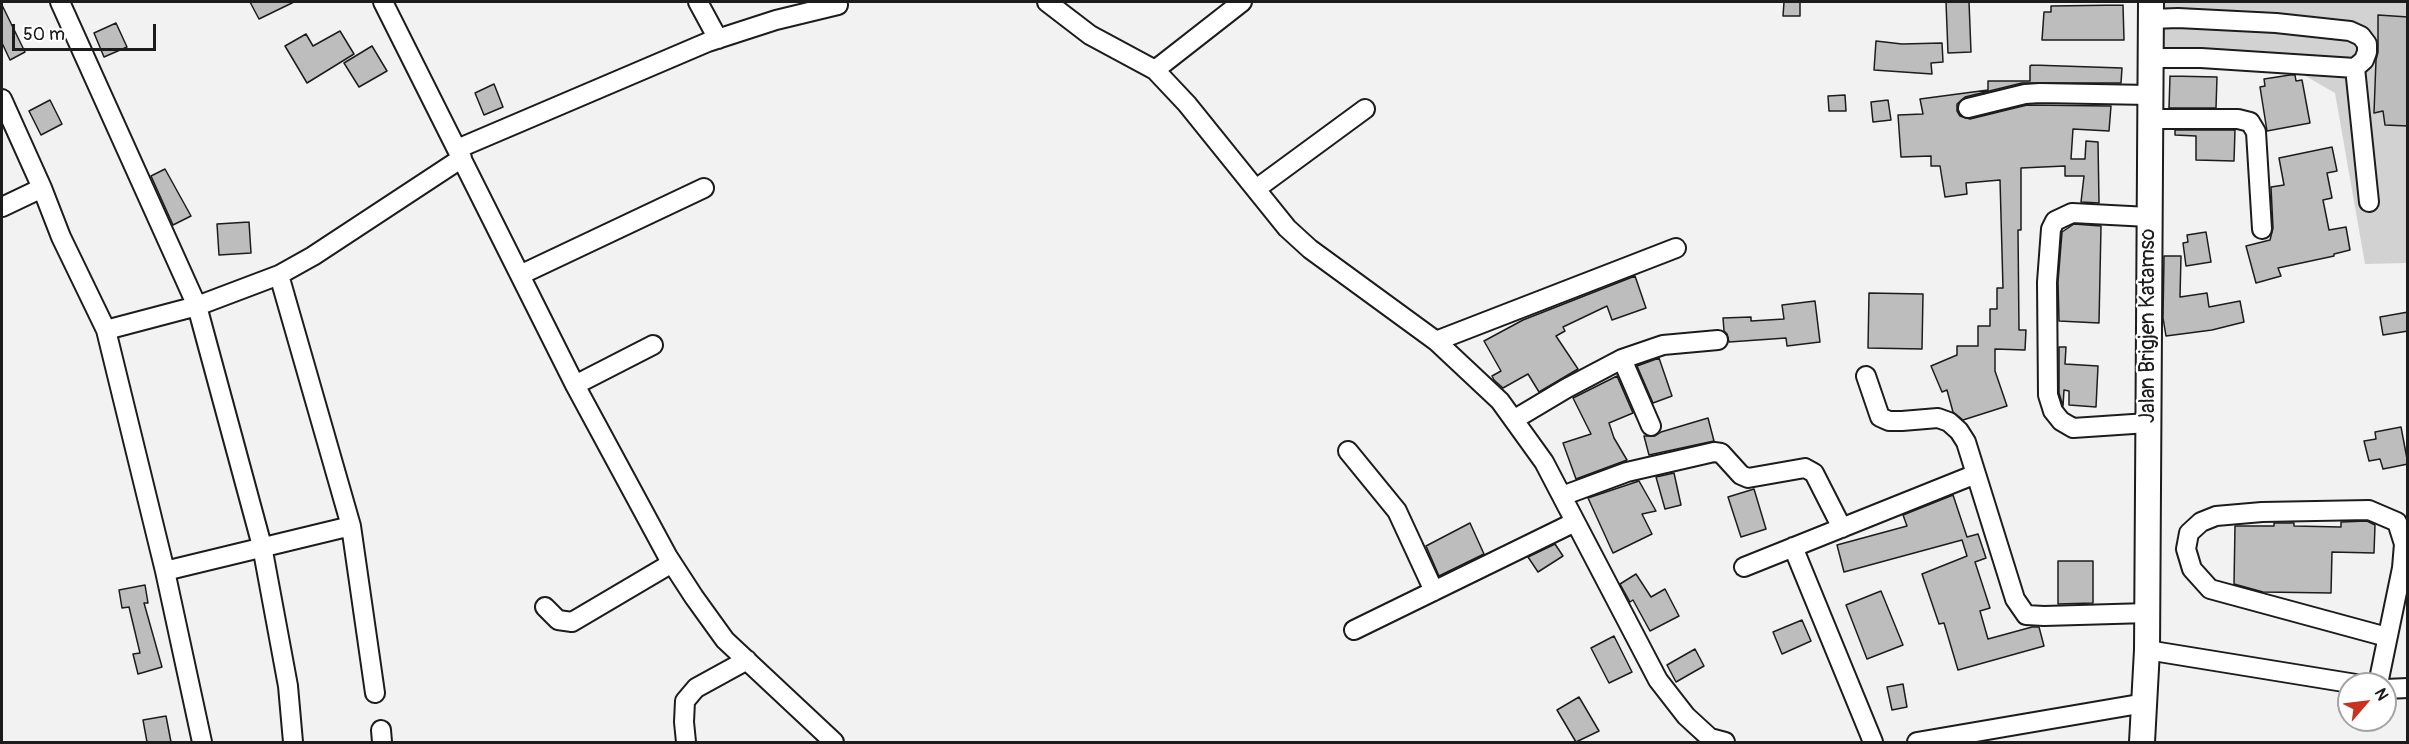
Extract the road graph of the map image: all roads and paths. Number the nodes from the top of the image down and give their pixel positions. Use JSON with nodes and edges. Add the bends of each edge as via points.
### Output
{"nodes":[{"id":1,"x":60,"y":2,"type":"edge"},
{"id":2,"x":383,"y":2,"type":"edge"},
{"id":3,"x":699,"y":2,"type":"edge"},
{"id":4,"x":1047,"y":2,"type":"edge"},
{"id":5,"x":1242,"y":2,"type":"edge"},
{"id":6,"x":838,"y":4,"type":"dead end"},
{"id":7,"x":801,"y":7,"type":"edge"},
{"id":8,"x":2151,"y":10,"type":"edge"},
{"id":9,"x":718,"y":39,"type":"junction"},
{"id":10,"x":2150,"y":58,"type":"junction"},
{"id":11,"x":2355,"y":68,"type":"junction"},
{"id":12,"x":1155,"y":70,"type":"junction"},
{"id":13,"x":2150,"y":95,"type":"junction"},
{"id":14,"x":2,"y":102,"type":"edge"},
{"id":15,"x":1968,"y":108,"type":"dead end"},
{"id":16,"x":1365,"y":109,"type":"dead end"},
{"id":17,"x":2149,"y":119,"type":"junction"},
{"id":18,"x":459,"y":153,"type":"junction"},
{"id":19,"x":42,"y":188,"type":"junction"},
{"id":20,"x":704,"y":188,"type":"dead end"},
{"id":21,"x":1256,"y":189,"type":"junction"},
{"id":22,"x":2369,"y":202,"type":"dead end"},
{"id":23,"x":2,"y":207,"type":"edge"},
{"id":24,"x":2149,"y":217,"type":"junction"},
{"id":25,"x":2262,"y":229,"type":"dead end"},
{"id":26,"x":1676,"y":248,"type":"dead end"},
{"id":27,"x":279,"y":275,"type":"junction"},
{"id":28,"x":520,"y":275,"type":"junction"},
{"id":29,"x":197,"y":306,"type":"junction"},
{"id":30,"x":106,"y":330,"type":"junction"},
{"id":31,"x":1718,"y":340,"type":"dead end"},
{"id":32,"x":1436,"y":341,"type":"junction"},
{"id":33,"x":653,"y":345,"type":"dead end"},
{"id":34,"x":1622,"y":359,"type":"junction"},
{"id":35,"x":1866,"y":376,"type":"dead end"},
{"id":36,"x":575,"y":384,"type":"junction"},
{"id":37,"x":1515,"y":419,"type":"junction"},
{"id":38,"x":2148,"y":423,"type":"junction"},
{"id":39,"x":1651,"y":426,"type":"dead end"},
{"id":40,"x":1348,"y":451,"type":"dead end"},
{"id":41,"x":1976,"y":474,"type":"junction"},
{"id":42,"x":1562,"y":496,"type":"junction"},
{"id":43,"x":1575,"y":522,"type":"junction"},
{"id":44,"x":351,"y":526,"type":"junction"},
{"id":45,"x":1842,"y":528,"type":"junction"},
{"id":46,"x":262,"y":546,"type":"junction"},
{"id":47,"x":1794,"y":547,"type":"junction"},
{"id":48,"x":672,"y":563,"type":"junction"},
{"id":49,"x":1744,"y":567,"type":"dead end"},
{"id":50,"x":165,"y":571,"type":"junction"},
{"id":51,"x":1434,"y":591,"type":"junction"},
{"id":52,"x":545,"y":607,"type":"dead end"},
{"id":53,"x":2148,"y":613,"type":"junction"},
{"id":54,"x":1354,"y":630,"type":"dead end"},
{"id":55,"x":2387,"y":637,"type":"junction"},
{"id":56,"x":2147,"y":650,"type":"junction"},
{"id":57,"x":747,"y":660,"type":"junction"},
{"id":58,"x":2380,"y":672,"type":"edge"},
{"id":59,"x":2337,"y":681,"type":"edge"},
{"id":60,"x":375,"y":693,"type":"dead end"},
{"id":61,"x":2145,"y":703,"type":"junction"},
{"id":62,"x":202,"y":742,"type":"edge"},
{"id":63,"x":293,"y":742,"type":"edge"},
{"id":64,"x":686,"y":742,"type":"edge"},
{"id":65,"x":834,"y":742,"type":"edge"},
{"id":66,"x":1725,"y":742,"type":"edge"},
{"id":67,"x":1873,"y":742,"type":"edge"},
{"id":68,"x":1917,"y":742,"type":"edge"},
{"id":69,"x":2142,"y":742,"type":"edge"}],
"edges":[{"from":1,"to":29,"type":"street"},
{"from":2,"to":18,"type":"street"},
{"from":3,"to":9,"type":"street"},
{"from":4,"to":12,"type":"street","via":[[1090,34]]},
{"from":5,"to":12,"type":"street"},
{"from":6,"to":7,"type":"street"},
{"from":7,"to":9,"type":"street"},
{"from":8,"to":10,"type":"main road","name":"Jalan Brigjen Katamso"},
{"from":8,"to":11,"type":"street","via":[[2350,31],[2367,44],[2364,60]]},
{"from":9,"to":18,"type":"street"},
{"from":10,"to":11,"type":"street"},
{"from":10,"to":13,"type":"main road","name":"Jalan Brigjen Katamso"},
{"from":11,"to":22,"type":"street"},
{"from":12,"to":21,"type":"street"},
{"from":13,"to":15,"type":"street","via":[[2025,94]]},
{"from":13,"to":17,"type":"main road","name":"Jalan Brigjen Katamso"},
{"from":14,"to":19,"type":"street"},
{"from":16,"to":21,"type":"street"},
{"from":17,"to":24,"type":"main road","name":"Jalan Brigjen Katamso"},
{"from":17,"to":25,"type":"street","via":[[2250,122],[2256,132]]},
{"from":18,"to":27,"type":"street","via":[[313,256]]},
{"from":18,"to":28,"type":"street"},
{"from":19,"to":23,"type":"street"},
{"from":19,"to":30,"type":"street"},
{"from":20,"to":28,"type":"street"},
{"from":21,"to":32,"type":"street","via":[[1287,228],[1310,249]]},
{"from":24,"to":38,"type":"main road","name":"Jalan Brigjen Katamso"},
{"from":24,"to":38,"type":"street","via":[[2072,213],[2055,220],[2050,229],[2047,282],[2048,395],[2053,411],[2073,428]]},
{"from":26,"to":32,"type":"street"},
{"from":27,"to":29,"type":"street"},
{"from":27,"to":44,"type":"street"},
{"from":28,"to":36,"type":"street"},
{"from":29,"to":30,"type":"street"},
{"from":29,"to":46,"type":"street"},
{"from":30,"to":50,"type":"street"},
{"from":31,"to":34,"type":"street","via":[[1663,345]]},
{"from":32,"to":37,"type":"street"},
{"from":33,"to":36,"type":"street"},
{"from":34,"to":37,"type":"street"},
{"from":34,"to":39,"type":"street"},
{"from":35,"to":41,"type":"street","via":[[1880,417],[1902,421],[1938,417],[1949,422],[1966,442]]},
{"from":36,"to":48,"type":"street"},
{"from":37,"to":42,"type":"street"},
{"from":38,"to":53,"type":"main road","name":"Jalan Brigjen Katamso"},
{"from":40,"to":51,"type":"street","via":[[1396,511]]},
{"from":41,"to":45,"type":"street"},
{"from":41,"to":53,"type":"street","via":[[2014,599],[2026,615]]},
{"from":42,"to":43,"type":"street"},
{"from":42,"to":45,"type":"street","via":[[1627,472],[1721,453],[1748,478],[1804,468],[1814,473]]},
{"from":43,"to":51,"type":"street"},
{"from":43,"to":66,"type":"street","via":[[1658,680],[1686,716],[1710,738]]},
{"from":44,"to":46,"type":"street"},
{"from":44,"to":60,"type":"street"},
{"from":45,"to":47,"type":"street"},
{"from":46,"to":50,"type":"street"},
{"from":46,"to":63,"type":"street","via":[[288,686]]},
{"from":47,"to":49,"type":"street"},
{"from":47,"to":67,"type":"street"},
{"from":48,"to":52,"type":"street","via":[[572,622],[558,620]]},
{"from":48,"to":57,"type":"street","via":[[725,640]]},
{"from":50,"to":62,"type":"street"},
{"from":51,"to":54,"type":"street"},
{"from":53,"to":56,"type":"main road","name":"Jalan Brigjen Katamso"},
{"from":55,"to":55,"type":"street","via":[[2404,544],[2397,522],[2390,518],[2369,510],[2262,512],[2216,516],[2200,522],[2189,533],[2186,549],[2192,569],[2210,589]]},
{"from":55,"to":58,"type":"street"},
{"from":56,"to":59,"type":"street"},
{"from":56,"to":61,"type":"main road","name":"Jalan Brigjen Katamso"},
{"from":57,"to":64,"type":"street","via":[[696,688],[685,701]]},
{"from":57,"to":65,"type":"street"},
{"from":61,"to":68,"type":"street"},
{"from":61,"to":69,"type":"main road","name":"Jalan Brigjen Katamso"}]}
